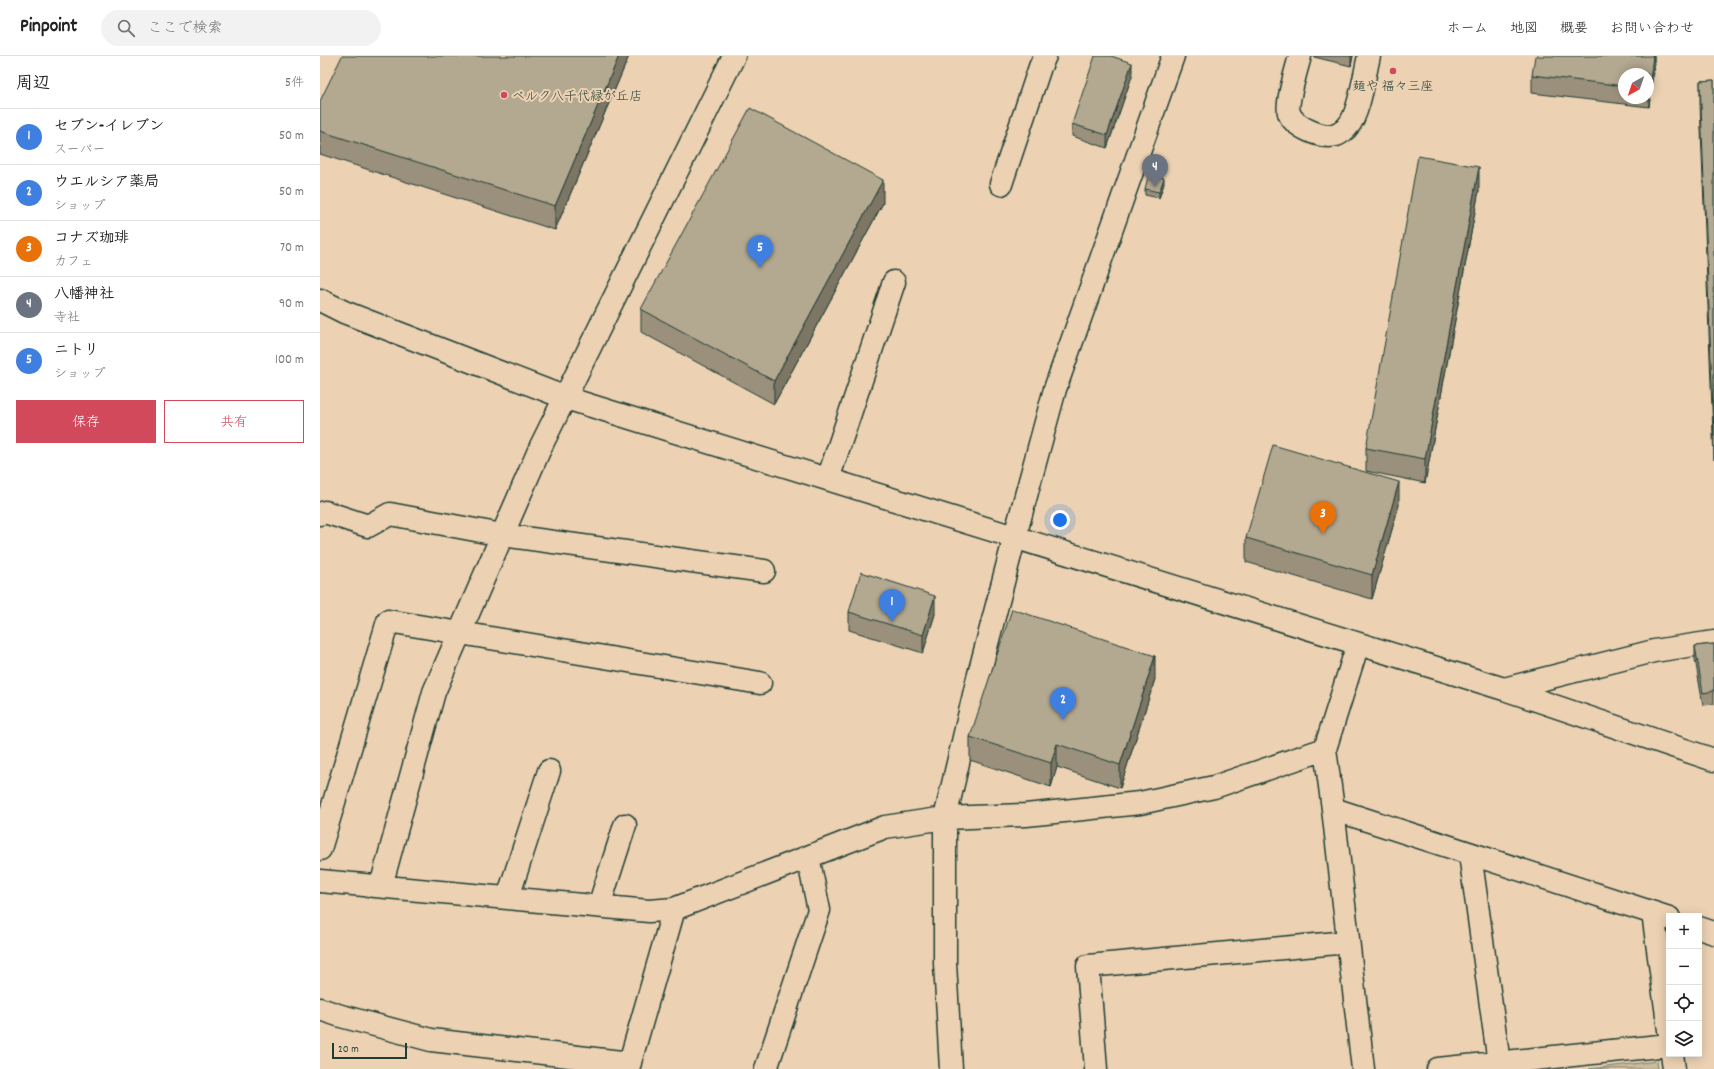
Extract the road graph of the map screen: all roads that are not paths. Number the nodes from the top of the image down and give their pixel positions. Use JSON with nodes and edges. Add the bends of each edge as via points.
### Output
{"nodes":[{"id":1,"x":734,"y":56,"type":"edge"},
{"id":2,"x":1046,"y":56,"type":"edge"},
{"id":3,"x":1173,"y":56,"type":"edge"},
{"id":4,"x":1300,"y":56,"type":"edge"},
{"id":5,"x":1369,"y":56,"type":"edge"},
{"id":6,"x":1001,"y":184,"type":"dead end"},
{"id":7,"x":894,"y":282,"type":"dead end"},
{"id":8,"x":320,"y":300,"type":"edge"},
{"id":9,"x":566,"y":398,"type":"junction"},
{"id":10,"x":828,"y":478,"type":"junction"},
{"id":11,"x":320,"y":514,"type":"edge"},
{"id":12,"x":502,"y":535,"type":"junction"},
{"id":13,"x":1015,"y":536,"type":"junction"},
{"id":14,"x":764,"y":571,"type":"dead end"},
{"id":15,"x":460,"y":632,"type":"junction"},
{"id":16,"x":1714,"y":642,"type":"edge"},
{"id":17,"x":1358,"y":644,"type":"junction"},
{"id":18,"x":760,"y":683,"type":"dead end"},
{"id":19,"x":1504,"y":689,"type":"junction"},
{"id":20,"x":1325,"y":749,"type":"junction"},
{"id":21,"x":1714,"y":760,"type":"edge"},
{"id":22,"x":549,"y":771,"type":"dead end"},
{"id":23,"x":1333,"y":809,"type":"junction"},
{"id":24,"x":945,"y":818,"type":"junction"},
{"id":25,"x":625,"y":825,"type":"dead end"},
{"id":26,"x":320,"y":849,"type":"edge"},
{"id":27,"x":1470,"y":854,"type":"junction"},
{"id":28,"x":808,"y":857,"type":"junction"},
{"id":29,"x":320,"y":881,"type":"edge"},
{"id":30,"x":381,"y":886,"type":"junction"},
{"id":31,"x":508,"y":897,"type":"junction"},
{"id":32,"x":599,"y":906,"type":"junction"},
{"id":33,"x":674,"y":910,"type":"junction"},
{"id":34,"x":1661,"y":915,"type":"edge"},
{"id":35,"x":1702,"y":929,"type":"edge"},
{"id":36,"x":1714,"y":933,"type":"edge"},
{"id":37,"x":1348,"y":942,"type":"junction"},
{"id":38,"x":320,"y":1009,"type":"edge"},
{"id":39,"x":1668,"y":1021,"type":"edge"},
{"id":40,"x":1666,"y":1045,"type":"edge"},
{"id":41,"x":1672,"y":1057,"type":"edge"},
{"id":42,"x":1499,"y":1063,"type":"junction"},
{"id":43,"x":629,"y":1066,"type":"edge"},
{"id":44,"x":766,"y":1069,"type":"edge"},
{"id":45,"x":951,"y":1069,"type":"edge"},
{"id":46,"x":1096,"y":1069,"type":"edge"},
{"id":47,"x":1363,"y":1069,"type":"edge"},
{"id":48,"x":1438,"y":1069,"type":"edge"},
{"id":49,"x":1674,"y":1069,"type":"edge"}],
"edges":[{"from":1,"to":9,"type":"street"},
{"from":2,"to":6,"type":"street","via":[[1040,67]]},
{"from":3,"to":13,"type":"street","via":[[1055,389]]},
{"from":4,"to":5,"type":"street","via":[[1289,113],[1306,129],[1322,136],[1336,135],[1349,125],[1356,111]]},
{"from":7,"to":10,"type":"street"},
{"from":8,"to":9,"type":"street","via":[[344,312]]},
{"from":9,"to":10,"type":"street"},
{"from":9,"to":12,"type":"street","via":[[541,446]]},
{"from":10,"to":13,"type":"street"},
{"from":11,"to":12,"type":"street","via":[[325,512],[368,526],[390,514]]},
{"from":12,"to":14,"type":"street"},
{"from":12,"to":15,"type":"street"},
{"from":13,"to":17,"type":"street"},
{"from":13,"to":24,"type":"street"},
{"from":15,"to":18,"type":"street"},
{"from":15,"to":26,"type":"street","via":[[388,621]]},
{"from":15,"to":30,"type":"street","via":[[434,692]]},
{"from":16,"to":19,"type":"street","via":[[1654,652]]},
{"from":17,"to":19,"type":"street"},
{"from":17,"to":20,"type":"street"},
{"from":19,"to":21,"type":"street"},
{"from":20,"to":23,"type":"street"},
{"from":20,"to":24,"type":"street","via":[[1214,787],[1140,803],[1026,815]]},
{"from":22,"to":31,"type":"street"},
{"from":23,"to":27,"type":"street"},
{"from":23,"to":37,"type":"street"},
{"from":24,"to":28,"type":"street","via":[[885,827]]},
{"from":24,"to":45,"type":"street","via":[[945,962]]},
{"from":25,"to":32,"type":"street"},
{"from":27,"to":34,"type":"street"},
{"from":27,"to":42,"type":"street"},
{"from":28,"to":33,"type":"street"},
{"from":28,"to":44,"type":"street","via":[[819,910]]},
{"from":29,"to":30,"type":"street"},
{"from":30,"to":31,"type":"street"},
{"from":31,"to":32,"type":"street"},
{"from":32,"to":33,"type":"street","via":[[649,911]]},
{"from":33,"to":43,"type":"street"},
{"from":34,"to":39,"type":"street"},
{"from":35,"to":36,"type":"street"},
{"from":37,"to":46,"type":"street","via":[[1088,966]]},
{"from":37,"to":47,"type":"street"},
{"from":38,"to":43,"type":"street","via":[[431,1040]]},
{"from":40,"to":42,"type":"street"},
{"from":41,"to":49,"type":"street"},
{"from":42,"to":48,"type":"street"}]}
